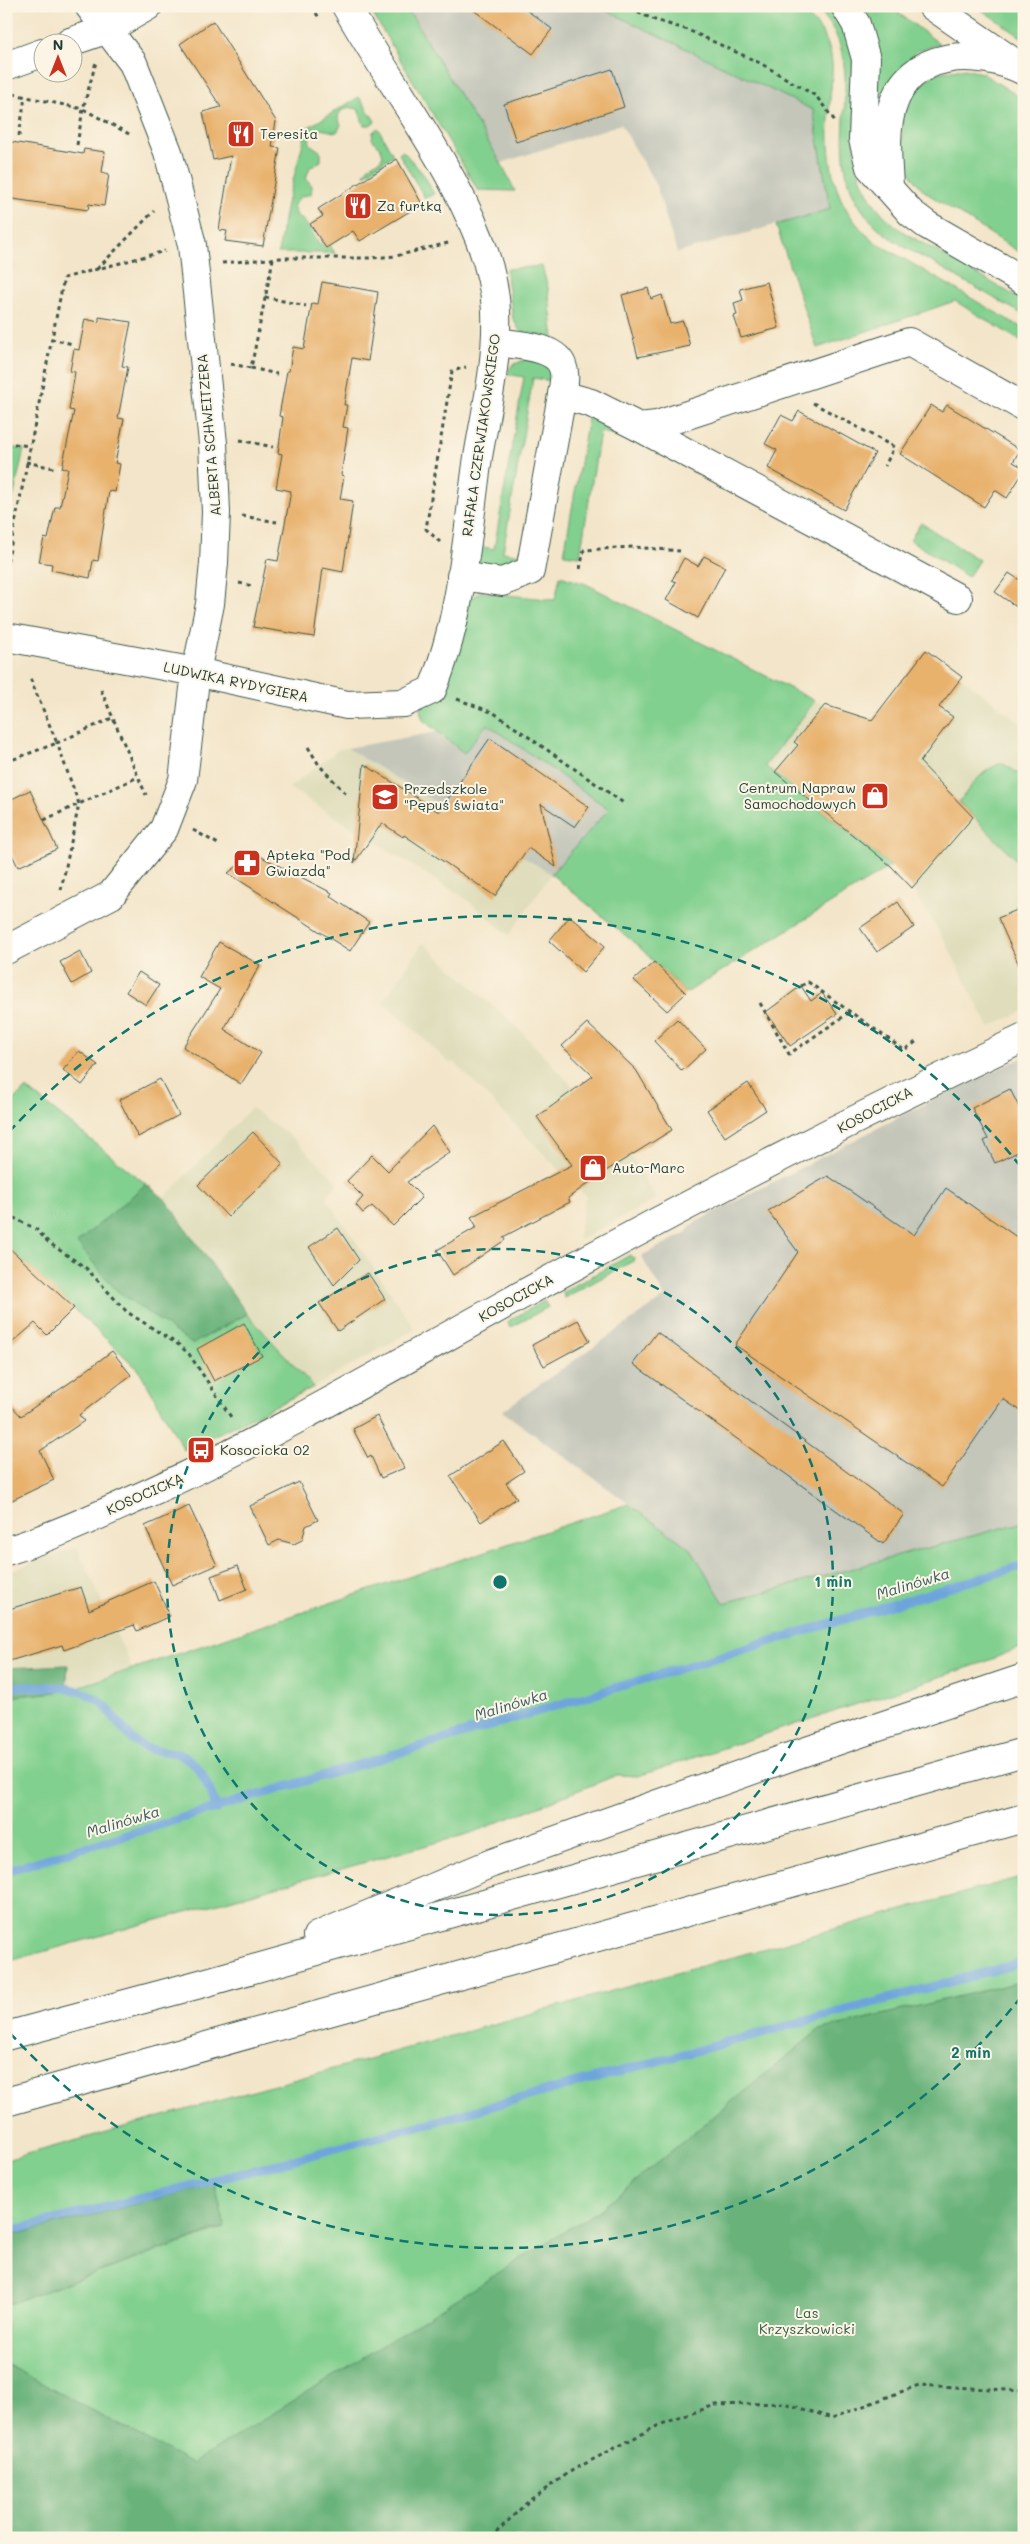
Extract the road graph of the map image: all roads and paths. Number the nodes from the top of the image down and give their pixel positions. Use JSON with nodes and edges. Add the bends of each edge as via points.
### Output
{"nodes":[{"id":1,"x":89,"y":6,"type":"edge"},
{"id":2,"x":148,"y":6,"type":"edge"},
{"id":3,"x":312,"y":6,"type":"edge"},
{"id":4,"x":346,"y":6,"type":"edge"},
{"id":5,"x":623,"y":6,"type":"edge"},
{"id":6,"x":845,"y":6,"type":"edge"},
{"id":7,"x":932,"y":6,"type":"edge"},
{"id":8,"x":322,"y":22,"type":"dead end"},
{"id":9,"x":108,"y":29,"type":"junction"},
{"id":10,"x":82,"y":38,"type":"edge"},
{"id":11,"x":32,"y":57,"type":"edge"},
{"id":12,"x":97,"y":57,"type":"dead end"},
{"id":13,"x":6,"y":66,"type":"edge"},
{"id":14,"x":1024,"y":70,"type":"edge"},
{"id":15,"x":6,"y":93,"type":"edge"},
{"id":16,"x":25,"y":97,"type":"junction"},
{"id":17,"x":83,"y":109,"type":"junction"},
{"id":18,"x":837,"y":123,"type":"dead end"},
{"id":19,"x":19,"y":136,"type":"dead end"},
{"id":20,"x":136,"y":138,"type":"dead end"},
{"id":21,"x":77,"y":145,"type":"dead end"},
{"id":22,"x":889,"y":188,"type":"junction"},
{"id":23,"x":158,"y":207,"type":"dead end"},
{"id":24,"x":460,"y":240,"type":"dead end"},
{"id":25,"x":192,"y":245,"type":"junction"},
{"id":26,"x":272,"y":259,"type":"junction"},
{"id":27,"x":219,"y":263,"type":"dead end"},
{"id":28,"x":97,"y":269,"type":"junction"},
{"id":29,"x":1024,"y":281,"type":"edge"},
{"id":30,"x":265,"y":297,"type":"junction"},
{"id":31,"x":306,"y":306,"type":"dead end"},
{"id":32,"x":51,"y":339,"type":"junction"},
{"id":33,"x":496,"y":342,"type":"junction"},
{"id":34,"x":73,"y":344,"type":"dead end"},
{"id":35,"x":229,"y":364,"type":"dead end"},
{"id":36,"x":474,"y":364,"type":"dead end"},
{"id":37,"x":251,"y":368,"type":"junction"},
{"id":38,"x":277,"y":374,"type":"dead end"},
{"id":39,"x":562,"y":395,"type":"junction"},
{"id":40,"x":806,"y":400,"type":"dead end"},
{"id":41,"x":1024,"y":407,"type":"edge"},
{"id":42,"x":639,"y":427,"type":"junction"},
{"id":43,"x":236,"y":439,"type":"dead end"},
{"id":44,"x":6,"y":443,"type":"edge"},
{"id":45,"x":29,"y":446,"type":"junction"},
{"id":46,"x":274,"y":447,"type":"dead end"},
{"id":47,"x":26,"y":462,"type":"junction"},
{"id":48,"x":885,"y":466,"type":"dead end"},
{"id":49,"x":54,"y":468,"type":"dead end"},
{"id":50,"x":241,"y":516,"type":"dead end"},
{"id":51,"x":6,"y":522,"type":"edge"},
{"id":52,"x":277,"y":522,"type":"dead end"},
{"id":53,"x":14,"y":524,"type":"junction"},
{"id":54,"x":442,"y":544,"type":"dead end"},
{"id":55,"x":680,"y":551,"type":"dead end"},
{"id":56,"x":6,"y":569,"type":"edge"},
{"id":57,"x":580,"y":570,"type":"dead end"},
{"id":58,"x":460,"y":576,"type":"junction"},
{"id":59,"x":958,"y":598,"type":"dead end"},
{"id":60,"x":6,"y":637,"type":"edge"},
{"id":61,"x":196,"y":672,"type":"junction"},
{"id":62,"x":30,"y":678,"type":"dead end"},
{"id":63,"x":101,"y":690,"type":"dead end"},
{"id":64,"x":432,"y":690,"type":"junction"},
{"id":65,"x":112,"y":718,"type":"junction"},
{"id":66,"x":57,"y":743,"type":"junction"},
{"id":67,"x":308,"y":747,"type":"dead end"},
{"id":68,"x":6,"y":762,"type":"edge"},
{"id":69,"x":138,"y":777,"type":"junction"},
{"id":70,"x":347,"y":795,"type":"dead end"},
{"id":71,"x":150,"y":803,"type":"dead end"},
{"id":72,"x":79,"y":804,"type":"junction"},
{"id":73,"x":625,"y":804,"type":"dead end"},
{"id":74,"x":44,"y":820,"type":"dead end"},
{"id":75,"x":186,"y":826,"type":"dead end"},
{"id":76,"x":220,"y":845,"type":"dead end"},
{"id":77,"x":59,"y":896,"type":"dead end"},
{"id":78,"x":6,"y":950,"type":"edge"},
{"id":79,"x":801,"y":986,"type":"dead end"},
{"id":80,"x":760,"y":1003,"type":"dead end"},
{"id":81,"x":850,"y":1012,"type":"junction"},
{"id":82,"x":1024,"y":1038,"type":"edge"},
{"id":83,"x":916,"y":1042,"type":"dead end"},
{"id":84,"x":6,"y":1214,"type":"edge"},
{"id":85,"x":236,"y":1425,"type":"dead end"},
{"id":86,"x":6,"y":1551,"type":"edge"},
{"id":87,"x":1024,"y":1678,"type":"edge"},
{"id":88,"x":1024,"y":1752,"type":"edge"},
{"id":89,"x":1024,"y":1818,"type":"edge"},
{"id":90,"x":200,"y":1984,"type":"junction"},
{"id":91,"x":6,"y":2036,"type":"edge"},
{"id":92,"x":6,"y":2102,"type":"edge"},
{"id":93,"x":1024,"y":2391,"type":"edge"},
{"id":94,"x":6,"y":2533,"type":"edge"},
{"id":95,"x":10,"y":2538,"type":"edge"},
{"id":96,"x":490,"y":2538,"type":"edge"}],
"edges":[{"from":1,"to":9,"type":"main road","name":"ALBERTA SCHWEITZERA"},
{"from":2,"to":9,"type":"main road"},
{"from":3,"to":8,"type":"path"},
{"from":4,"to":33,"type":"main road","name":"RAFAŁA CZERWIAKOWSKIEGO","via":[[370,50],[441,159],[479,238],[493,284]]},
{"from":5,"to":18,"type":"path","via":[[688,30],[760,63],[816,96]]},
{"from":6,"to":22,"type":"main road","via":[[856,24],[866,59],[865,151],[870,167]]},
{"from":7,"to":14,"type":"main road"},
{"from":9,"to":10,"type":"main road"},
{"from":9,"to":25,"type":"main road","name":"ALBERTA SCHWEITZERA","via":[[133,63],[168,152]]},
{"from":11,"to":13,"type":"main road"},
{"from":12,"to":17,"type":"path"},
{"from":14,"to":22,"type":"main road","via":[[999,62],[959,56],[928,63],[906,81],[897,94],[888,126]]},
{"from":15,"to":16,"type":"path"},
{"from":16,"to":17,"type":"path"},
{"from":16,"to":19,"type":"path"},
{"from":17,"to":20,"type":"path"},
{"from":17,"to":21,"type":"path"},
{"from":22,"to":29,"type":"main road","via":[[911,214],[927,226]]},
{"from":23,"to":28,"type":"path"},
{"from":24,"to":26,"type":"path","via":[[396,256]]},
{"from":25,"to":28,"type":"path"},
{"from":25,"to":61,"type":"main road","name":"ALBERTA SCHWEITZERA","via":[[213,443],[216,512],[210,604]]},
{"from":26,"to":27,"type":"path"},
{"from":26,"to":30,"type":"path"},
{"from":28,"to":32,"type":"path","via":[[64,278]]},
{"from":30,"to":31,"type":"path"},
{"from":30,"to":37,"type":"path"},
{"from":32,"to":34,"type":"path"},
{"from":32,"to":45,"type":"path"},
{"from":33,"to":39,"type":"main road","via":[[546,351],[556,357],[563,366]]},
{"from":33,"to":58,"type":"main road","name":"RAFAŁA CZERWIAKOWSKIEGO"},
{"from":35,"to":37,"type":"path"},
{"from":36,"to":54,"type":"path","via":[[452,371],[426,529]]},
{"from":37,"to":38,"type":"path"},
{"from":39,"to":42,"type":"main road","via":[[591,403]]},
{"from":39,"to":58,"type":"main road","via":[[530,571],[502,582]]},
{"from":40,"to":48,"type":"path","via":[[894,447]]},
{"from":41,"to":42,"type":"main road","via":[[909,342],[657,426]]},
{"from":42,"to":59,"type":"main road"},
{"from":43,"to":46,"type":"path"},
{"from":44,"to":45,"type":"path"},
{"from":45,"to":47,"type":"path"},
{"from":47,"to":49,"type":"path"},
{"from":47,"to":53,"type":"path"},
{"from":50,"to":52,"type":"path"},
{"from":51,"to":53,"type":"path"},
{"from":53,"to":56,"type":"path"},
{"from":55,"to":57,"type":"path","via":[[634,547],[584,550]]},
{"from":58,"to":64,"type":"main road","name":"RAFAŁA CZERWIAKOWSKIEGO","via":[[444,659]]},
{"from":60,"to":61,"type":"main road","name":"LUDWIKA RYDYGIERA"},
{"from":61,"to":64,"type":"main road","name":"LUDWIKA RYDYGIERA","via":[[347,705],[404,703]]},
{"from":61,"to":78,"type":"main road","name":"ALBERTA SCHWEITZERA","via":[[183,780],[164,829],[111,895]]},
{"from":62,"to":66,"type":"path"},
{"from":63,"to":65,"type":"path"},
{"from":64,"to":73,"type":"path","via":[[494,714]]},
{"from":65,"to":66,"type":"path"},
{"from":65,"to":69,"type":"path"},
{"from":66,"to":68,"type":"path"},
{"from":66,"to":72,"type":"path"},
{"from":67,"to":70,"type":"path","via":[[318,765]]},
{"from":69,"to":71,"type":"path"},
{"from":69,"to":72,"type":"path"},
{"from":72,"to":74,"type":"path"},
{"from":72,"to":77,"type":"path"},
{"from":75,"to":76,"type":"path"},
{"from":79,"to":81,"type":"path","via":[[808,982]]},
{"from":80,"to":81,"type":"path","via":[[789,1054]]},
{"from":81,"to":83,"type":"path","via":[[904,1050]]},
{"from":82,"to":86,"type":"main road","name":"KOSOCICKA","via":[[923,1085],[675,1213],[246,1448],[107,1512]]},
{"from":84,"to":85,"type":"path","via":[[36,1229],[49,1243],[86,1268],[127,1312],[189,1354]]},
{"from":87,"to":90,"type":"main road","via":[[492,1863]]},
{"from":88,"to":90,"type":"main road"},
{"from":89,"to":92,"type":"main road"},
{"from":90,"to":91,"type":"main road"},
{"from":93,"to":96,"type":"path","via":[[920,2385],[832,2418],[784,2403],[715,2405],[659,2425],[573,2470],[530,2500]]},
{"from":94,"to":95,"type":"path"}]}
